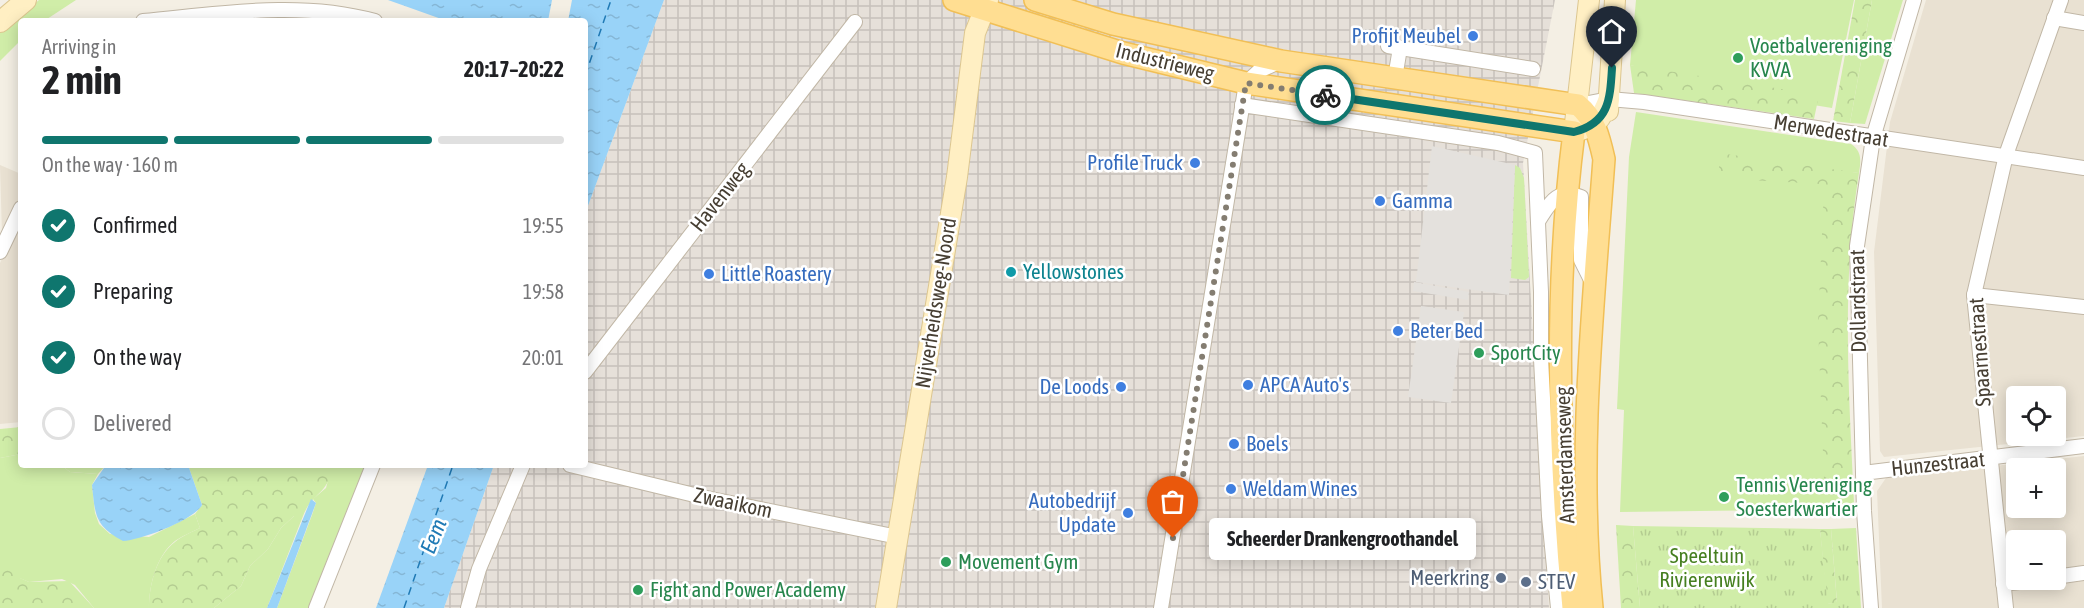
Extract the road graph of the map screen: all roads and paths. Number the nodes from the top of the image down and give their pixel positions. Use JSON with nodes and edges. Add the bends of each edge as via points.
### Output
{"nodes":[{"id":1,"x":26,"y":0,"type":"edge"},
{"id":2,"x":954,"y":0,"type":"edge"},
{"id":3,"x":1035,"y":0,"type":"edge"},
{"id":4,"x":1589,"y":0,"type":"edge"},
{"id":5,"x":1615,"y":0,"type":"edge"},
{"id":6,"x":1914,"y":0,"type":"edge"},
{"id":7,"x":2061,"y":0,"type":"edge"},
{"id":8,"x":986,"y":5,"type":"edge"},
{"id":9,"x":174,"y":18,"type":"edge"},
{"id":10,"x":364,"y":18,"type":"edge"},
{"id":11,"x":2054,"y":18,"type":"junction"},
{"id":12,"x":0,"y":22,"type":"edge"},
{"id":13,"x":855,"y":22,"type":"dead end"},
{"id":14,"x":2084,"y":23,"type":"edge"},
{"id":15,"x":1281,"y":61,"type":"junction"},
{"id":16,"x":1533,"y":69,"type":"dead end"},
{"id":17,"x":1395,"y":78,"type":"junction"},
{"id":18,"x":1246,"y":83,"type":"junction"},
{"id":19,"x":1609,"y":99,"type":"junction"},
{"id":20,"x":1242,"y":105,"type":"junction"},
{"id":21,"x":1587,"y":114,"type":"junction"},
{"id":22,"x":1574,"y":132,"type":"junction"},
{"id":23,"x":1873,"y":138,"type":"junction"},
{"id":24,"x":2006,"y":155,"type":"junction"},
{"id":25,"x":1604,"y":159,"type":"junction"},
{"id":26,"x":2084,"y":168,"type":"edge"},
{"id":27,"x":1568,"y":194,"type":"junction"},
{"id":28,"x":18,"y":214,"type":"edge"},
{"id":29,"x":1539,"y":220,"type":"junction"},
{"id":30,"x":0,"y":252,"type":"edge"},
{"id":31,"x":1594,"y":286,"type":"junction"},
{"id":32,"x":1974,"y":295,"type":"junction"},
{"id":33,"x":2084,"y":307,"type":"edge"},
{"id":34,"x":588,"y":368,"type":"edge"},
{"id":35,"x":2084,"y":446,"type":"edge"},
{"id":36,"x":1989,"y":458,"type":"junction"},
{"id":37,"x":372,"y":468,"type":"edge"},
{"id":38,"x":521,"y":468,"type":"edge"},
{"id":39,"x":582,"y":468,"type":"edge"},
{"id":40,"x":1863,"y":472,"type":"junction"},
{"id":41,"x":898,"y":537,"type":"junction"},
{"id":42,"x":2084,"y":573,"type":"edge"},
{"id":43,"x":2066,"y":575,"type":"edge"},
{"id":44,"x":2003,"y":584,"type":"junction"},
{"id":45,"x":2006,"y":584,"type":"edge"},
{"id":46,"x":316,"y":608,"type":"edge"},
{"id":47,"x":468,"y":608,"type":"edge"},
{"id":48,"x":886,"y":608,"type":"edge"},
{"id":49,"x":1161,"y":608,"type":"edge"},
{"id":50,"x":1558,"y":608,"type":"edge"},
{"id":51,"x":1573,"y":608,"type":"edge"},
{"id":52,"x":1592,"y":608,"type":"edge"},
{"id":53,"x":1871,"y":608,"type":"edge"},
{"id":54,"x":2006,"y":608,"type":"edge"}],
"edges":[{"from":1,"to":12,"type":"street"},
{"from":2,"to":8,"type":"main road","name":"Industrieweg"},
{"from":3,"to":15,"type":"main road","name":"Industrieweg","via":[[1113,24]]},
{"from":4,"to":21,"type":"street"},
{"from":5,"to":19,"type":"street","name":"Amsterdamseweg"},
{"from":6,"to":23,"type":"street","name":"Dollardstraat"},
{"from":7,"to":11,"type":"street","name":"Spaarnestraat"},
{"from":8,"to":18,"type":"main road","name":"Industrieweg","via":[[1123,53]]},
{"from":8,"to":41,"type":"street","name":"Nijverheidsweg-Noord","via":[[975,33],[957,177]]},
{"from":9,"to":10,"type":"street","via":[[311,9]]},
{"from":11,"to":14,"type":"street"},
{"from":11,"to":24,"type":"street","name":"Spaarnestraat"},
{"from":13,"to":34,"type":"street","name":"Havenweg"},
{"from":15,"to":17,"type":"main road","name":"Industrieweg"},
{"from":15,"to":18,"type":"street"},
{"from":16,"to":17,"type":"street","via":[[1394,47]]},
{"from":17,"to":21,"type":"main road","name":"Industrieweg"},
{"from":18,"to":20,"type":"street"},
{"from":18,"to":22,"type":"main road","name":"Industrieweg"},
{"from":19,"to":21,"type":"street","via":[[1601,119]]},
{"from":19,"to":23,"type":"street","name":"Merwedestraat"},
{"from":19,"to":25,"type":"street","name":"Amsterdamseweg"},
{"from":20,"to":29,"type":"street","name":"Amsterdamseweg","via":[[1498,143],[1535,153]]},
{"from":20,"to":49,"type":"street"},
{"from":21,"to":22,"type":"street","name":"Industrieweg"},
{"from":21,"to":25,"type":"main road"},
{"from":22,"to":27,"type":"main road","name":"Amsterdamseweg"},
{"from":23,"to":24,"type":"street","name":"Merwedestraat"},
{"from":23,"to":40,"type":"street","name":"Dollardstraat","via":[[1857,246]]},
{"from":24,"to":26,"type":"street","name":"Merwedestraat"},
{"from":24,"to":32,"type":"street","name":"Spaarnestraat"},
{"from":25,"to":31,"type":"main road","name":"Amsterdamseweg"},
{"from":27,"to":29,"type":"street","via":[[1552,199]]},
{"from":27,"to":31,"type":"street","via":[[1581,196],[1581,260]]},
{"from":27,"to":51,"type":"main road","name":"Amsterdamseweg","via":[[1562,343],[1566,516]]},
{"from":28,"to":30,"type":"street"},
{"from":29,"to":50,"type":"street","name":"Amsterdamseweg","via":[[1541,359]]},
{"from":31,"to":52,"type":"main road","name":"Amsterdamseweg","via":[[1585,461]]},
{"from":32,"to":33,"type":"street"},
{"from":32,"to":36,"type":"street","name":"Spaarnestraat"},
{"from":35,"to":36,"type":"street","name":"Hunzestraat"},
{"from":36,"to":40,"type":"street","name":"Hunzestraat"},
{"from":36,"to":44,"type":"street","name":"Spaarnestraat"},
{"from":37,"to":46,"type":"street"},
{"from":38,"to":47,"type":"street","via":[[479,569]]},
{"from":39,"to":41,"type":"street","name":"Zwaaikom"},
{"from":40,"to":53,"type":"street","name":"Dollardstraat"},
{"from":41,"to":48,"type":"street","name":"Nijverheidsweg-Noord"},
{"from":42,"to":43,"type":"street"},
{"from":44,"to":45,"type":"street"},
{"from":44,"to":54,"type":"street","name":"Spaarnestraat"}]}
